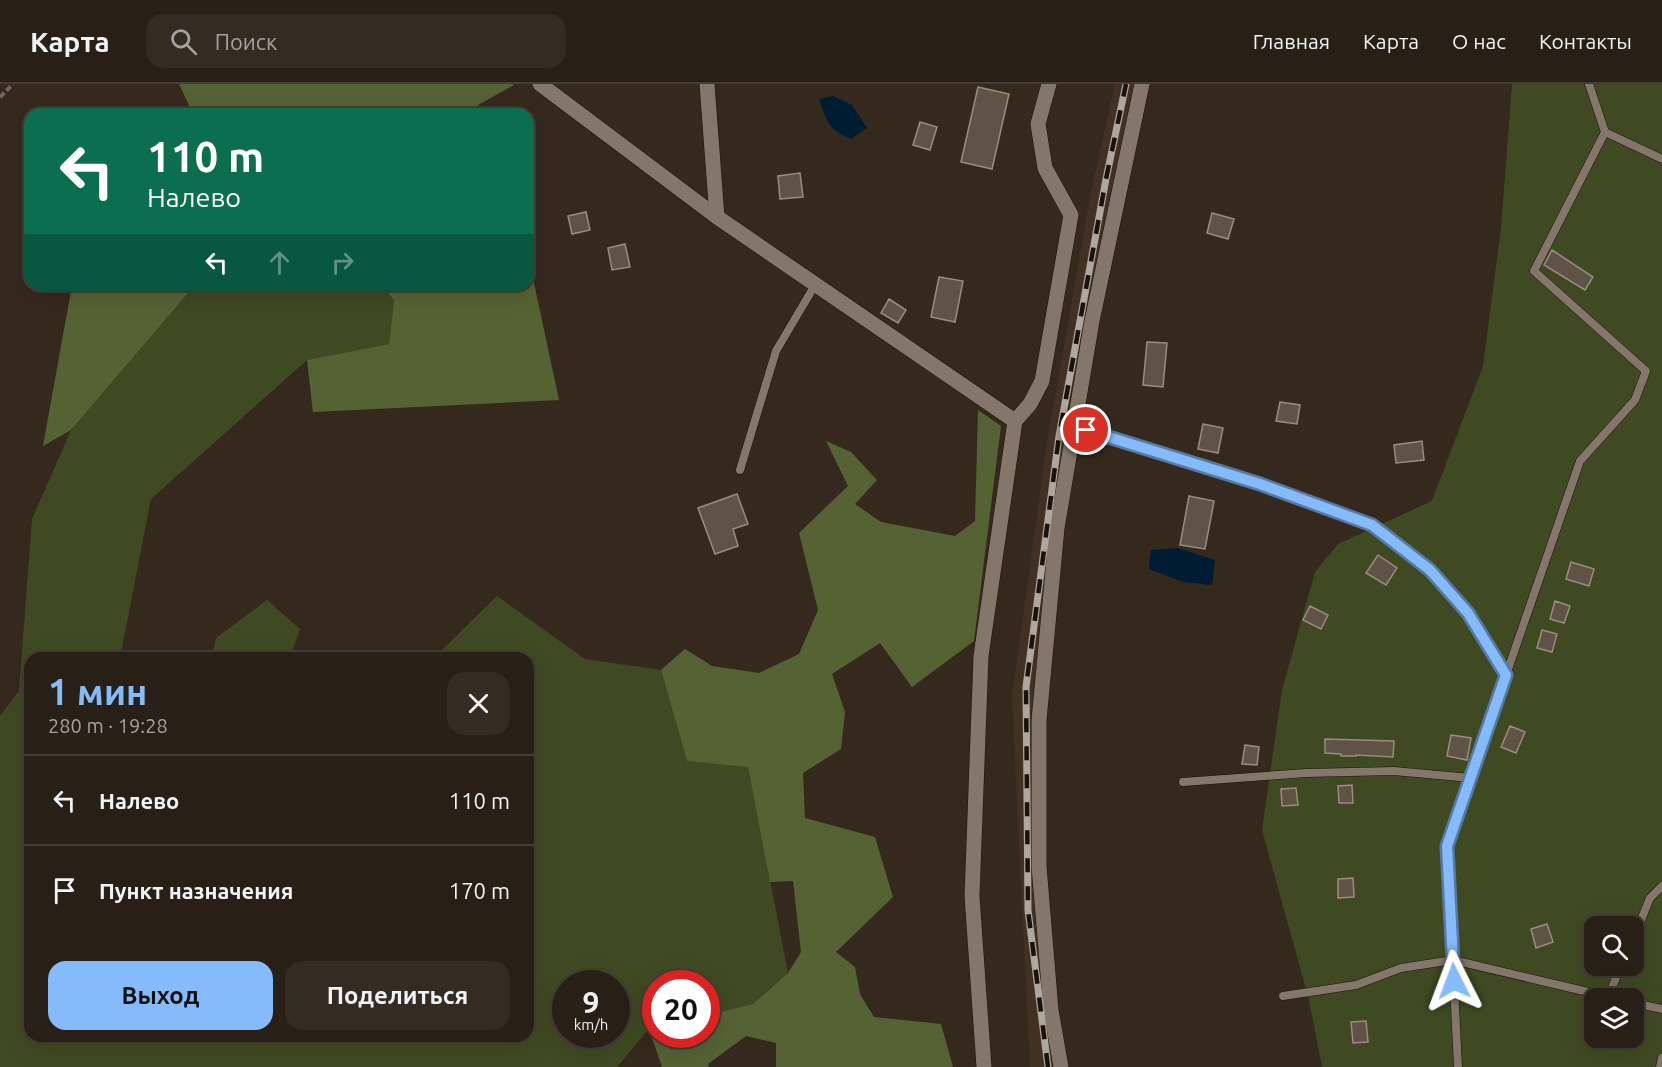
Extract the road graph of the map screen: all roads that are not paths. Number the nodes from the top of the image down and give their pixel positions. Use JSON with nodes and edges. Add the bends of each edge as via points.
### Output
{"nodes":[{"id":1,"x":540,"y":84,"type":"edge"},
{"id":2,"x":707,"y":84,"type":"edge"},
{"id":3,"x":1049,"y":84,"type":"edge"},
{"id":4,"x":1142,"y":84,"type":"edge"},
{"id":5,"x":1589,"y":84,"type":"edge"},
{"id":6,"x":1605,"y":132,"type":"junction"},
{"id":7,"x":1662,"y":159,"type":"edge"},
{"id":8,"x":717,"y":217,"type":"junction"},
{"id":9,"x":815,"y":285,"type":"junction"},
{"id":10,"x":1015,"y":421,"type":"junction"},
{"id":11,"x":1086,"y":430,"type":"dead end"},
{"id":12,"x":740,"y":470,"type":"dead end"},
{"id":13,"x":1506,"y":675,"type":"junction"},
{"id":14,"x":1471,"y":778,"type":"junction"},
{"id":15,"x":1183,"y":782,"type":"dead end"},
{"id":16,"x":1662,"y":886,"type":"edge"},
{"id":17,"x":1643,"y":916,"type":"edge"},
{"id":18,"x":1454,"y":960,"type":"junction"},
{"id":19,"x":1584,"y":991,"type":"edge"},
{"id":20,"x":1283,"y":996,"type":"dead end"},
{"id":21,"x":1644,"y":1005,"type":"edge"},
{"id":22,"x":1662,"y":1009,"type":"edge"},
{"id":23,"x":1662,"y":1058,"type":"edge"},
{"id":24,"x":984,"y":1067,"type":"edge"},
{"id":25,"x":1061,"y":1067,"type":"edge"},
{"id":26,"x":1458,"y":1067,"type":"edge"},
{"id":27,"x":1660,"y":1067,"type":"edge"}],
"edges":[{"from":1,"to":8,"type":"street"},
{"from":2,"to":8,"type":"street"},
{"from":3,"to":10,"type":"street","via":[[1038,124],[1045,168],[1071,215],[1042,381]]},
{"from":4,"to":25,"type":"street","via":[[1092,321],[1057,528],[1039,720],[1039,866],[1051,1010]]},
{"from":5,"to":6,"type":"lane"},
{"from":6,"to":7,"type":"lane"},
{"from":6,"to":13,"type":"lane","via":[[1534,271],[1646,371],[1635,400],[1580,460]]},
{"from":8,"to":9,"type":"street"},
{"from":9,"to":10,"type":"street"},
{"from":9,"to":12,"type":"lane","via":[[776,351]]},
{"from":10,"to":24,"type":"street","via":[[981,656],[972,896]]},
{"from":11,"to":13,"type":"lane","via":[[1260,484],[1372,525],[1430,570],[1468,613]]},
{"from":13,"to":14,"type":"lane"},
{"from":14,"to":15,"type":"lane","via":[[1394,771]]},
{"from":14,"to":18,"type":"lane","via":[[1447,846]]},
{"from":16,"to":17,"type":"lane","via":[[1650,898]]},
{"from":18,"to":19,"type":"lane"},
{"from":18,"to":20,"type":"lane","via":[[1401,968],[1356,985]]},
{"from":18,"to":26,"type":"lane"},
{"from":21,"to":22,"type":"lane"},
{"from":23,"to":27,"type":"lane"}]}
